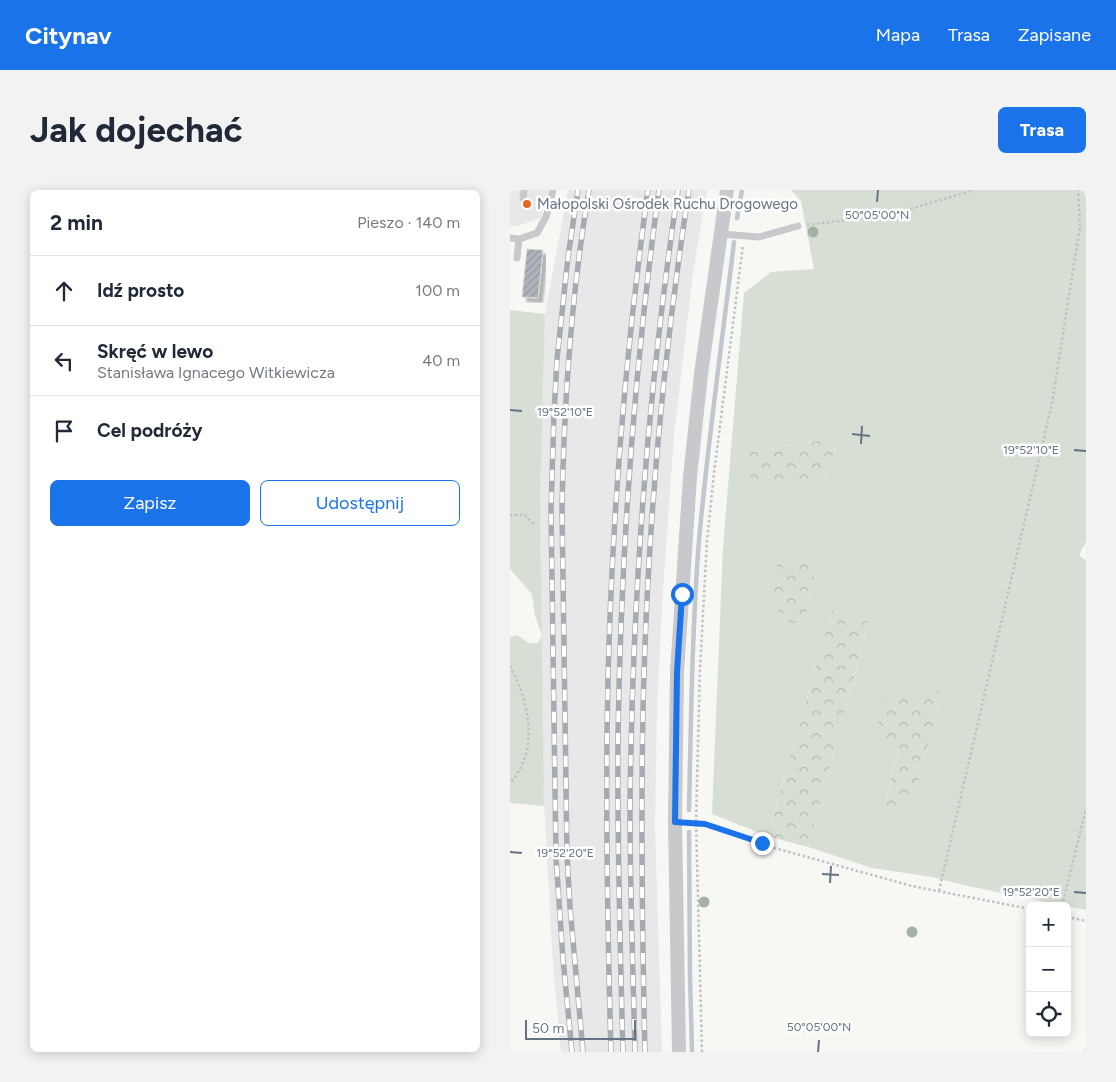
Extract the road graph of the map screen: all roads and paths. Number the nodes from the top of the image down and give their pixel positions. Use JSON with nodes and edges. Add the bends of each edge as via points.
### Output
{"nodes":[{"id":1,"x":524,"y":190,"type":"edge"},
{"id":2,"x":553,"y":190,"type":"edge"},
{"id":3,"x":728,"y":190,"type":"edge"},
{"id":4,"x":974,"y":190,"type":"edge"},
{"id":5,"x":1078,"y":190,"type":"edge"},
{"id":6,"x":523,"y":198,"type":"dead end"},
{"id":7,"x":798,"y":226,"type":"joint"},
{"id":8,"x":722,"y":234,"type":"junction"},
{"id":9,"x":744,"y":236,"type":"junction"},
{"id":10,"x":510,"y":238,"type":"edge"},
{"id":11,"x":519,"y":239,"type":"junction"},
{"id":12,"x":517,"y":258,"type":"dead end"},
{"id":13,"x":510,"y":515,"type":"edge"},
{"id":14,"x":535,"y":524,"type":"dead end"},
{"id":15,"x":510,"y":666,"type":"edge"},
{"id":16,"x":510,"y":783,"type":"edge"},
{"id":17,"x":1086,"y":809,"type":"edge"},
{"id":18,"x":675,"y":822,"type":"junction"},
{"id":19,"x":696,"y":822,"type":"junction"},
{"id":20,"x":939,"y":890,"type":"junction"},
{"id":21,"x":1063,"y":902,"type":"edge"},
{"id":22,"x":1026,"y":908,"type":"edge"},
{"id":23,"x":1071,"y":918,"type":"edge"},
{"id":24,"x":1086,"y":921,"type":"edge"},
{"id":25,"x":679,"y":1052,"type":"edge"},
{"id":26,"x":702,"y":1052,"type":"edge"}],
"edges":[{"from":1,"to":6,"type":"lane"},
{"from":2,"to":11,"type":"lane","via":[[538,233]]},
{"from":3,"to":8,"type":"street"},
{"from":4,"to":7,"type":"path","via":[[892,214]]},
{"from":5,"to":20,"type":"path","via":[[1080,226],[1052,404]]},
{"from":7,"to":9,"type":"lane","via":[[759,237]]},
{"from":8,"to":9,"type":"lane"},
{"from":8,"to":18,"type":"street","via":[[701,374],[690,477],[677,672]]},
{"from":9,"to":19,"type":"path","via":[[707,540]]},
{"from":10,"to":11,"type":"lane"},
{"from":11,"to":12,"type":"lane"},
{"from":13,"to":14,"type":"path","via":[[525,515]]},
{"from":15,"to":16,"type":"path","via":[[518,680],[527,713],[528,745],[524,762]]},
{"from":17,"to":21,"type":"path"},
{"from":18,"to":19,"type":"path"},
{"from":18,"to":25,"type":"street"},
{"from":19,"to":20,"type":"path","via":[[847,869]]},
{"from":19,"to":26,"type":"path"},
{"from":20,"to":22,"type":"path"},
{"from":23,"to":24,"type":"path"}]}
